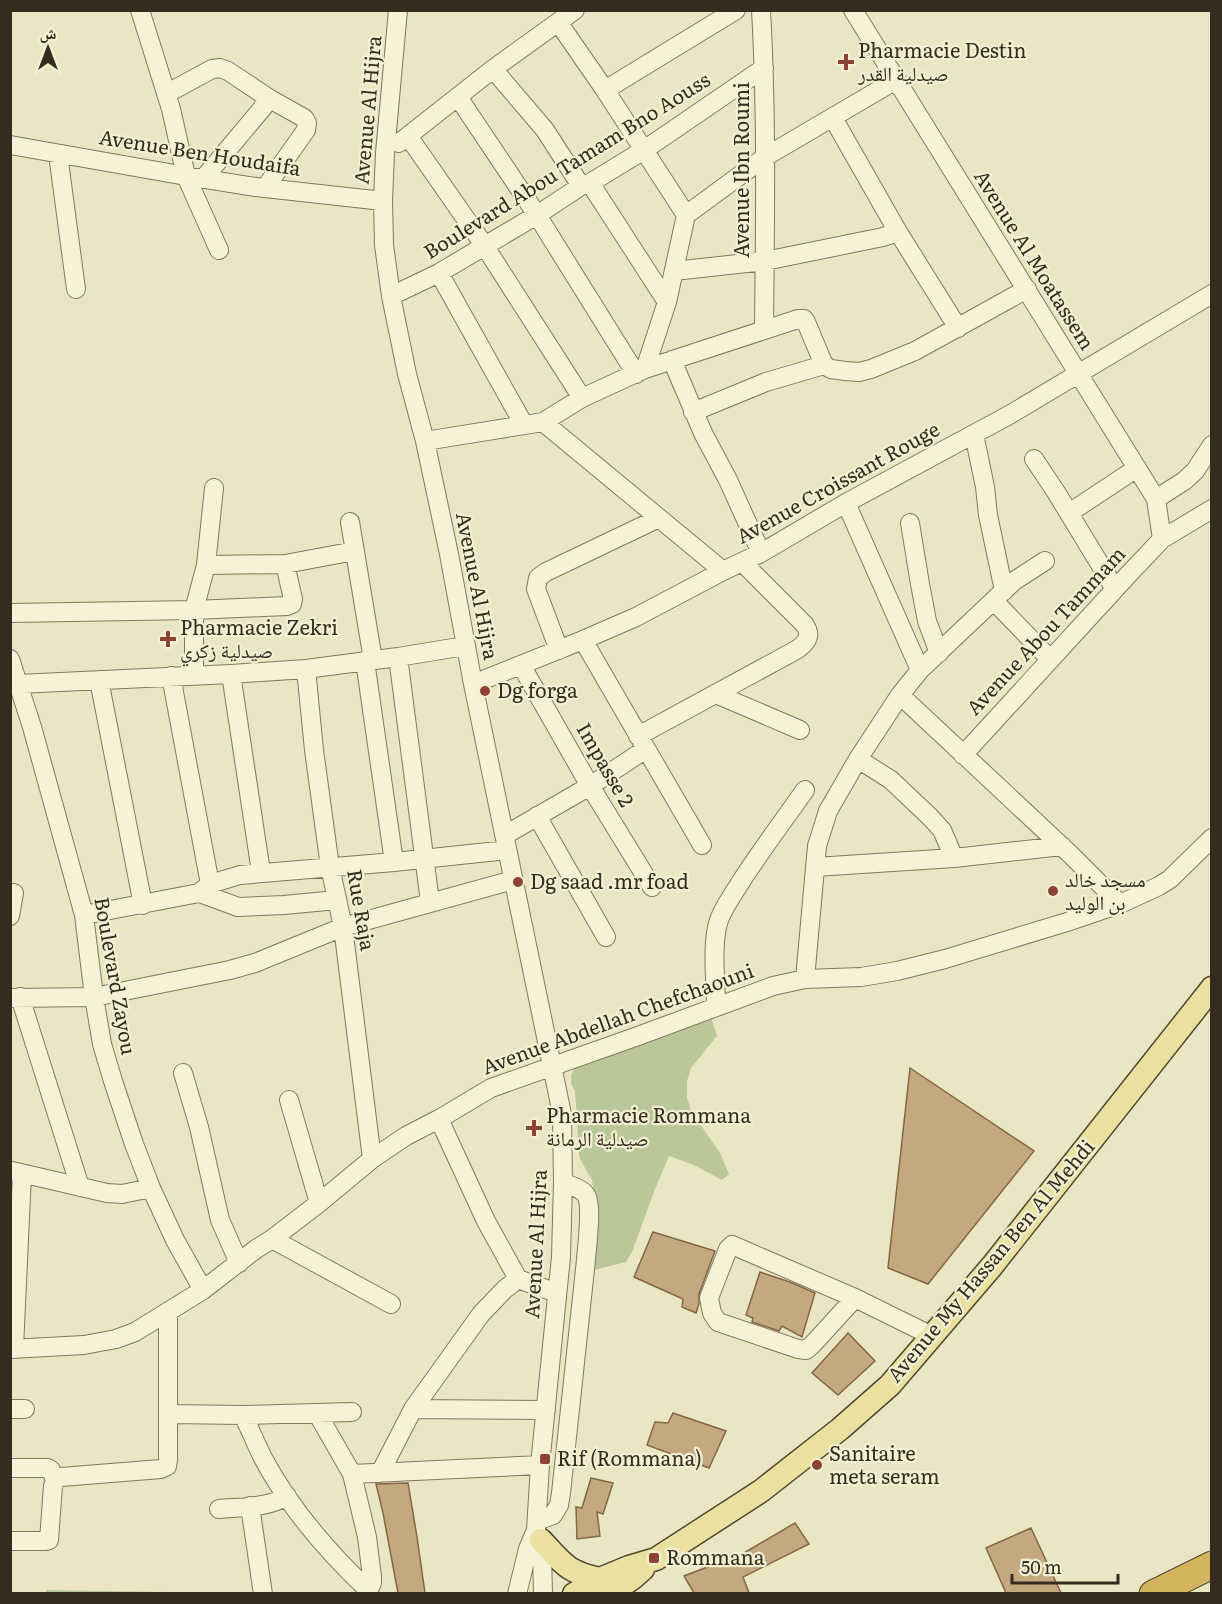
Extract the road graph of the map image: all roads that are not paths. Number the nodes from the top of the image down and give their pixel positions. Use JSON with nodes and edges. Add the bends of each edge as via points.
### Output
{"nodes":[{"id":1,"x":140,"y":10,"type":"edge"},
{"id":2,"x":575,"y":10,"type":"edge"},
{"id":3,"x":736,"y":10,"type":"edge"},
{"id":4,"x":761,"y":10,"type":"edge"},
{"id":5,"x":853,"y":10,"type":"edge"},
{"id":6,"x":401,"y":16,"type":"edge"},
{"id":7,"x":558,"y":22,"type":"junction"},
{"id":8,"x":764,"y":68,"type":"junction"},
{"id":9,"x":494,"y":69,"type":"junction"},
{"id":10,"x":896,"y":80,"type":"junction"},
{"id":11,"x":605,"y":90,"type":"junction"},
{"id":12,"x":166,"y":94,"type":"junction"},
{"id":13,"x":458,"y":97,"type":"junction"},
{"id":14,"x":270,"y":99,"type":"junction"},
{"id":15,"x":833,"y":118,"type":"junction"},
{"id":16,"x":408,"y":136,"type":"junction"},
{"id":17,"x":10,"y":145,"type":"edge"},
{"id":18,"x":644,"y":150,"type":"junction"},
{"id":19,"x":385,"y":153,"type":"junction"},
{"id":20,"x":58,"y":154,"type":"junction"},
{"id":21,"x":765,"y":157,"type":"junction"},
{"id":22,"x":195,"y":177,"type":"junction"},
{"id":23,"x":585,"y":185,"type":"junction"},
{"id":24,"x":265,"y":188,"type":"junction"},
{"id":25,"x":383,"y":201,"type":"junction"},
{"id":26,"x":537,"y":215,"type":"junction"},
{"id":27,"x":686,"y":215,"type":"junction"},
{"id":28,"x":898,"y":232,"type":"junction"},
{"id":29,"x":484,"y":245,"type":"junction"},
{"id":30,"x":219,"y":250,"type":"dead end"},
{"id":31,"x":765,"y":261,"type":"junction"},
{"id":32,"x":674,"y":271,"type":"junction"},
{"id":33,"x":439,"y":273,"type":"junction"},
{"id":34,"x":76,"y":289,"type":"dead end"},
{"id":35,"x":1027,"y":289,"type":"junction"},
{"id":36,"x":1212,"y":294,"type":"edge"},
{"id":37,"x":391,"y":296,"type":"junction"},
{"id":38,"x":667,"y":302,"type":"junction"},
{"id":39,"x":958,"y":328,"type":"junction"},
{"id":40,"x":764,"y":330,"type":"junction"},
{"id":41,"x":672,"y":360,"type":"junction"},
{"id":42,"x":824,"y":365,"type":"junction"},
{"id":43,"x":640,"y":372,"type":"junction"},
{"id":44,"x":1078,"y":373,"type":"junction"},
{"id":45,"x":582,"y":398,"type":"junction"},
{"id":46,"x":693,"y":412,"type":"junction"},
{"id":47,"x":543,"y":422,"type":"junction"},
{"id":48,"x":524,"y":425,"type":"junction"},
{"id":49,"x":974,"y":434,"type":"junction"},
{"id":50,"x":425,"y":441,"type":"junction"},
{"id":51,"x":1212,"y":445,"type":"edge"},
{"id":52,"x":1034,"y":459,"type":"dead end"},
{"id":53,"x":1137,"y":468,"type":"junction"},
{"id":54,"x":214,"y":488,"type":"dead end"},
{"id":55,"x":1156,"y":499,"type":"junction"},
{"id":56,"x":846,"y":503,"type":"junction"},
{"id":57,"x":1209,"y":507,"type":"edge"},
{"id":58,"x":1069,"y":513,"type":"junction"},
{"id":59,"x":659,"y":519,"type":"junction"},
{"id":60,"x":350,"y":522,"type":"dead end"},
{"id":61,"x":910,"y":523,"type":"dead end"},
{"id":62,"x":1162,"y":539,"type":"junction"},
{"id":63,"x":355,"y":551,"type":"junction"},
{"id":64,"x":761,"y":553,"type":"junction"},
{"id":65,"x":1045,"y":561,"type":"dead end"},
{"id":66,"x":742,"y":562,"type":"junction"},
{"id":67,"x":285,"y":564,"type":"junction"},
{"id":68,"x":206,"y":565,"type":"junction"},
{"id":69,"x":723,"y":571,"type":"junction"},
{"id":70,"x":1115,"y":589,"type":"junction"},
{"id":71,"x":999,"y":596,"type":"junction"},
{"id":72,"x":195,"y":610,"type":"junction"},
{"id":73,"x":10,"y":613,"type":"edge"},
{"id":74,"x":584,"y":640,"type":"junction"},
{"id":75,"x":465,"y":646,"type":"junction"},
{"id":76,"x":559,"y":650,"type":"junction"},
{"id":77,"x":939,"y":653,"type":"junction"},
{"id":78,"x":398,"y":657,"type":"junction"},
{"id":79,"x":10,"y":659,"type":"edge"},
{"id":80,"x":1050,"y":659,"type":"junction"},
{"id":81,"x":369,"y":661,"type":"junction"},
{"id":82,"x":521,"y":665,"type":"junction"},
{"id":83,"x":306,"y":669,"type":"junction"},
{"id":84,"x":920,"y":670,"type":"junction"},
{"id":85,"x":231,"y":674,"type":"junction"},
{"id":86,"x":194,"y":675,"type":"junction"},
{"id":87,"x":171,"y":676,"type":"junction"},
{"id":88,"x":99,"y":680,"type":"junction"},
{"id":89,"x":473,"y":684,"type":"junction"},
{"id":90,"x":14,"y":685,"type":"edge"},
{"id":91,"x":716,"y":694,"type":"junction"},
{"id":92,"x":900,"y":694,"type":"junction"},
{"id":93,"x":800,"y":730,"type":"dead end"},
{"id":94,"x":642,"y":742,"type":"junction"},
{"id":95,"x":963,"y":754,"type":"junction"},
{"id":96,"x":858,"y":759,"type":"junction"},
{"id":97,"x":590,"y":786,"type":"junction"},
{"id":98,"x":806,"y":790,"type":"dead end"},
{"id":99,"x":537,"y":816,"type":"junction"},
{"id":100,"x":1212,"y":838,"type":"edge"},
{"id":101,"x":506,"y":842,"type":"junction"},
{"id":102,"x":702,"y":845,"type":"dead end"},
{"id":103,"x":1062,"y":846,"type":"junction"},
{"id":104,"x":425,"y":858,"type":"junction"},
{"id":105,"x":954,"y":858,"type":"junction"},
{"id":106,"x":394,"y":862,"type":"junction"},
{"id":107,"x":330,"y":867,"type":"junction"},
{"id":108,"x":815,"y":867,"type":"junction"},
{"id":109,"x":261,"y":872,"type":"junction"},
{"id":110,"x":513,"y":880,"type":"junction"},
{"id":111,"x":652,"y":886,"type":"dead end"},
{"id":112,"x":207,"y":892,"type":"junction"},
{"id":113,"x":14,"y":893,"type":"dead end"},
{"id":114,"x":337,"y":900,"type":"junction"},
{"id":115,"x":430,"y":902,"type":"junction"},
{"id":116,"x":1120,"y":904,"type":"junction"},
{"id":117,"x":143,"y":905,"type":"junction"},
{"id":118,"x":84,"y":915,"type":"junction"},
{"id":119,"x":10,"y":916,"type":"edge"},
{"id":120,"x":343,"y":927,"type":"junction"},
{"id":121,"x":606,"y":937,"type":"dead end"},
{"id":122,"x":806,"y":979,"type":"junction"},
{"id":123,"x":1212,"y":988,"type":"edge"},
{"id":124,"x":16,"y":998,"type":"edge"},
{"id":125,"x":94,"y":998,"type":"junction"},
{"id":126,"x":716,"y":1007,"type":"junction"},
{"id":127,"x":554,"y":1067,"type":"junction"},
{"id":128,"x":183,"y":1073,"type":"dead end"},
{"id":129,"x":289,"y":1100,"type":"dead end"},
{"id":130,"x":439,"y":1119,"type":"junction"},
{"id":131,"x":372,"y":1158,"type":"junction"},
{"id":132,"x":16,"y":1172,"type":"edge"},
{"id":133,"x":563,"y":1182,"type":"junction"},
{"id":134,"x":80,"y":1187,"type":"junction"},
{"id":135,"x":151,"y":1188,"type":"junction"},
{"id":136,"x":320,"y":1203,"type":"junction"},
{"id":137,"x":272,"y":1239,"type":"junction"},
{"id":138,"x":561,"y":1257,"type":"junction"},
{"id":139,"x":586,"y":1260,"type":"junction"},
{"id":140,"x":239,"y":1263,"type":"junction"},
{"id":141,"x":518,"y":1279,"type":"junction"},
{"id":142,"x":203,"y":1290,"type":"junction"},
{"id":143,"x":557,"y":1293,"type":"junction"},
{"id":144,"x":855,"y":1298,"type":"junction"},
{"id":145,"x":391,"y":1304,"type":"dead end"},
{"id":146,"x":168,"y":1312,"type":"junction"},
{"id":147,"x":932,"y":1336,"type":"junction"},
{"id":148,"x":12,"y":1348,"type":"edge"},
{"id":149,"x":551,"y":1351,"type":"junction"},
{"id":150,"x":577,"y":1354,"type":"junction"},
{"id":151,"x":413,"y":1409,"type":"junction"},
{"id":152,"x":546,"y":1410,"type":"junction"},
{"id":153,"x":352,"y":1412,"type":"dead end"},
{"id":154,"x":317,"y":1413,"type":"junction"},
{"id":155,"x":168,"y":1414,"type":"junction"},
{"id":156,"x":243,"y":1415,"type":"junction"},
{"id":157,"x":540,"y":1464,"type":"junction"},
{"id":158,"x":10,"y":1468,"type":"edge"},
{"id":159,"x":380,"y":1473,"type":"junction"},
{"id":160,"x":352,"y":1474,"type":"junction"},
{"id":161,"x":55,"y":1480,"type":"junction"},
{"id":162,"x":287,"y":1496,"type":"junction"},
{"id":163,"x":250,"y":1506,"type":"junction"},
{"id":164,"x":219,"y":1509,"type":"dead end"},
{"id":165,"x":538,"y":1529,"type":"junction"},
{"id":166,"x":10,"y":1541,"type":"edge"},
{"id":167,"x":1212,"y":1565,"type":"edge"},
{"id":168,"x":605,"y":1586,"type":"edge"},
{"id":169,"x":263,"y":1593,"type":"edge"},
{"id":170,"x":517,"y":1593,"type":"edge"},
{"id":171,"x":543,"y":1593,"type":"edge"},
{"id":172,"x":574,"y":1593,"type":"edge"},
{"id":173,"x":1152,"y":1593,"type":"edge"}],
"edges":[{"from":1,"to":12,"type":"street"},
{"from":2,"to":7,"type":"street"},
{"from":3,"to":11,"type":"street"},
{"from":4,"to":8,"type":"street","name":"Avenue Ibn Roumi"},
{"from":5,"to":10,"type":"street","name":"Avenue Al Moatassem"},
{"from":6,"to":19,"type":"street","name":"Avenue Al Hijra"},
{"from":7,"to":9,"type":"street"},
{"from":7,"to":11,"type":"street"},
{"from":8,"to":18,"type":"street","name":"Boulevard Abou Tamam Bno Aouss"},
{"from":8,"to":21,"type":"street","name":"Avenue Ibn Roumi"},
{"from":9,"to":13,"type":"street"},
{"from":9,"to":23,"type":"street"},
{"from":10,"to":15,"type":"street"},
{"from":10,"to":35,"type":"street","name":"Avenue Al Moatassem"},
{"from":11,"to":18,"type":"street"},
{"from":12,"to":14,"type":"street","via":[[220,68]]},
{"from":12,"to":22,"type":"street"},
{"from":13,"to":16,"type":"street"},
{"from":13,"to":26,"type":"street"},
{"from":14,"to":22,"type":"street"},
{"from":14,"to":24,"type":"street","via":[[307,123]]},
{"from":15,"to":21,"type":"street"},
{"from":15,"to":28,"type":"street"},
{"from":16,"to":19,"type":"street"},
{"from":16,"to":29,"type":"street"},
{"from":17,"to":20,"type":"street","name":"Avenue Ben Houdaifa"},
{"from":18,"to":23,"type":"street","name":"Boulevard Abou Tamam Bno Aouss"},
{"from":18,"to":27,"type":"street"},
{"from":19,"to":25,"type":"street","name":"Avenue Al Hijra"},
{"from":20,"to":22,"type":"street","name":"Avenue Ben Houdaifa"},
{"from":20,"to":34,"type":"street"},
{"from":21,"to":27,"type":"street"},
{"from":21,"to":31,"type":"street","name":"Avenue Ibn Roumi"},
{"from":22,"to":24,"type":"street","name":"Avenue Ben Houdaifa"},
{"from":22,"to":30,"type":"street"},
{"from":23,"to":26,"type":"street","name":"Boulevard Abou Tamam Bno Aouss"},
{"from":23,"to":38,"type":"street"},
{"from":24,"to":25,"type":"street","name":"Avenue Ben Houdaifa"},
{"from":25,"to":37,"type":"street","name":"Avenue Al Hijra"},
{"from":26,"to":29,"type":"street","name":"Boulevard Abou Tamam Bno Aouss"},
{"from":26,"to":43,"type":"street"},
{"from":27,"to":32,"type":"street"},
{"from":28,"to":31,"type":"street"},
{"from":28,"to":39,"type":"street"},
{"from":29,"to":33,"type":"street","name":"Boulevard Abou Tamam Bno Aouss"},
{"from":29,"to":45,"type":"street"},
{"from":31,"to":32,"type":"street"},
{"from":31,"to":40,"type":"street","name":"Avenue Ibn Roumi"},
{"from":32,"to":38,"type":"street"},
{"from":33,"to":37,"type":"street","name":"Boulevard Abou Tamam Bno Aouss"},
{"from":33,"to":48,"type":"street"},
{"from":35,"to":39,"type":"street"},
{"from":35,"to":44,"type":"street","name":"Avenue Al Moatassem"},
{"from":36,"to":44,"type":"street","name":"Avenue Croissant Rouge"},
{"from":37,"to":50,"type":"street","name":"Avenue Al Hijra"},
{"from":38,"to":43,"type":"street"},
{"from":39,"to":42,"type":"street","via":[[871,369],[844,371]]},
{"from":40,"to":41,"type":"street"},
{"from":40,"to":42,"type":"street","via":[[804,319]]},
{"from":41,"to":43,"type":"street"},
{"from":41,"to":46,"type":"street"},
{"from":42,"to":46,"type":"street","via":[[766,382]]},
{"from":43,"to":45,"type":"street"},
{"from":44,"to":49,"type":"street","name":"Avenue Croissant Rouge"},
{"from":44,"to":53,"type":"street","name":"Avenue Al Moatassem"},
{"from":45,"to":47,"type":"street"},
{"from":46,"to":64,"type":"street"},
{"from":47,"to":48,"type":"street"},
{"from":47,"to":59,"type":"street"},
{"from":48,"to":50,"type":"street"},
{"from":49,"to":56,"type":"street","name":"Avenue Croissant Rouge"},
{"from":49,"to":71,"type":"street"},
{"from":50,"to":75,"type":"street","name":"Avenue Al Hijra"},
{"from":51,"to":55,"type":"street","via":[[1190,476]]},
{"from":52,"to":58,"type":"street"},
{"from":53,"to":55,"type":"street","name":"Avenue Al Moatassem"},
{"from":53,"to":58,"type":"street"},
{"from":54,"to":68,"type":"street"},
{"from":55,"to":62,"type":"street","name":"Avenue Al Moatassem"},
{"from":56,"to":64,"type":"street","name":"Avenue Croissant Rouge"},
{"from":56,"to":84,"type":"street"},
{"from":57,"to":62,"type":"street","name":"Avenue Abou Tammam"},
{"from":58,"to":70,"type":"street"},
{"from":59,"to":69,"type":"street"},
{"from":59,"to":76,"type":"street","via":[[538,578],[536,589]]},
{"from":60,"to":63,"type":"street"},
{"from":61,"to":77,"type":"street","via":[[927,621]]},
{"from":62,"to":70,"type":"street","name":"Avenue Abou Tammam"},
{"from":63,"to":67,"type":"street"},
{"from":63,"to":81,"type":"street"},
{"from":64,"to":66,"type":"street","name":"Avenue Croissant Rouge"},
{"from":65,"to":71,"type":"street"},
{"from":66,"to":69,"type":"street","name":"Avenue Croissant Rouge"},
{"from":66,"to":91,"type":"street","via":[[804,624],[809,636],[798,649]]},
{"from":67,"to":68,"type":"street"},
{"from":67,"to":72,"type":"street","via":[[292,604]]},
{"from":68,"to":72,"type":"street"},
{"from":69,"to":74,"type":"street","name":"Avenue Croissant Rouge"},
{"from":70,"to":80,"type":"street","name":"Avenue Abou Tammam"},
{"from":71,"to":77,"type":"street"},
{"from":71,"to":80,"type":"street"},
{"from":72,"to":73,"type":"street"},
{"from":72,"to":86,"type":"street"},
{"from":74,"to":76,"type":"street","name":"Avenue Croissant Rouge"},
{"from":74,"to":94,"type":"street"},
{"from":75,"to":78,"type":"street"},
{"from":75,"to":89,"type":"street","name":"Avenue Al Hijra"},
{"from":76,"to":82,"type":"street","name":"Avenue Croissant Rouge"},
{"from":77,"to":84,"type":"street"},
{"from":78,"to":81,"type":"street"},
{"from":78,"to":104,"type":"street"},
{"from":79,"to":90,"type":"street","name":"Boulevard Zayou"},
{"from":80,"to":95,"type":"street","name":"Avenue Abou Tammam"},
{"from":81,"to":83,"type":"street"},
{"from":81,"to":106,"type":"street"},
{"from":82,"to":89,"type":"street","name":"Avenue Croissant Rouge"},
{"from":82,"to":97,"type":"street","name":"Impasse 2"},
{"from":83,"to":85,"type":"street"},
{"from":83,"to":107,"type":"street","name":"Rue Raja"},
{"from":84,"to":92,"type":"street"},
{"from":85,"to":86,"type":"street"},
{"from":85,"to":109,"type":"street"},
{"from":86,"to":87,"type":"street"},
{"from":87,"to":88,"type":"street"},
{"from":87,"to":112,"type":"street"},
{"from":88,"to":90,"type":"street"},
{"from":88,"to":117,"type":"street"},
{"from":89,"to":101,"type":"street","name":"Avenue Al Hijra"},
{"from":90,"to":118,"type":"street","name":"Boulevard Zayou","via":[[32,727]]},
{"from":91,"to":93,"type":"street"},
{"from":91,"to":94,"type":"street"},
{"from":92,"to":95,"type":"street"},
{"from":92,"to":96,"type":"street"},
{"from":94,"to":97,"type":"street"},
{"from":94,"to":102,"type":"street"},
{"from":95,"to":103,"type":"street"},
{"from":96,"to":105,"type":"street","via":[[891,780],[929,816],[942,830]]},
{"from":96,"to":108,"type":"street","via":[[828,811]]},
{"from":97,"to":99,"type":"street"},
{"from":97,"to":111,"type":"street","name":"Impasse 2"},
{"from":98,"to":126,"type":"street","via":[[759,853],[719,920]]},
{"from":99,"to":101,"type":"street"},
{"from":99,"to":121,"type":"street"},
{"from":100,"to":116,"type":"street","name":"Avenue Abdellah Chefchaouni","via":[[1170,879]]},
{"from":101,"to":104,"type":"street"},
{"from":101,"to":110,"type":"street","name":"Avenue Al Hijra"},
{"from":103,"to":105,"type":"street"},
{"from":103,"to":116,"type":"street"},
{"from":104,"to":106,"type":"street"},
{"from":104,"to":115,"type":"street"},
{"from":105,"to":108,"type":"street"},
{"from":106,"to":107,"type":"street"},
{"from":107,"to":109,"type":"street"},
{"from":107,"to":114,"type":"street","name":"Rue Raja"},
{"from":108,"to":122,"type":"street"},
{"from":109,"to":112,"type":"street","via":[[230,877]]},
{"from":110,"to":115,"type":"street"},
{"from":110,"to":127,"type":"street","name":"Avenue Al Hijra"},
{"from":112,"to":114,"type":"street","via":[[238,907]]},
{"from":112,"to":117,"type":"street"},
{"from":113,"to":119,"type":"street"},
{"from":114,"to":120,"type":"street","name":"Rue Raja"},
{"from":115,"to":120,"type":"street"},
{"from":116,"to":122,"type":"street","name":"Avenue Abdellah Chefchaouni","via":[[1034,933],[897,971]]},
{"from":117,"to":118,"type":"street"},
{"from":118,"to":125,"type":"street","name":"Boulevard Zayou"},
{"from":120,"to":125,"type":"street","via":[[255,963]]},
{"from":120,"to":131,"type":"street","name":"Rue Raja"},
{"from":122,"to":126,"type":"street","name":"Avenue Abdellah Chefchaouni","via":[[773,986]]},
{"from":123,"to":147,"type":"main road","name":"Avenue My Hassan Ben Al Mehdi"},
{"from":124,"to":125,"type":"street"},
{"from":124,"to":134,"type":"street"},
{"from":125,"to":135,"type":"street","name":"Boulevard Zayou","via":[[113,1082]]},
{"from":126,"to":127,"type":"street","name":"Avenue Abdellah Chefchaouni"},
{"from":127,"to":130,"type":"street","name":"Avenue Abdellah Chefchaouni","via":[[491,1088]]},
{"from":127,"to":133,"type":"street","name":"Avenue Al Hijra","via":[[562,1114]]},
{"from":128,"to":140,"type":"street","via":[[220,1220]]},
{"from":129,"to":136,"type":"street"},
{"from":130,"to":131,"type":"street","name":"Avenue Abdellah Chefchaouni"},
{"from":130,"to":141,"type":"street","via":[[486,1221]]},
{"from":131,"to":136,"type":"street","name":"Avenue Abdellah Chefchaouni"},
{"from":132,"to":134,"type":"street"},
{"from":132,"to":148,"type":"street"},
{"from":133,"to":138,"type":"street","name":"Avenue Al Hijra"},
{"from":133,"to":139,"type":"street","via":[[587,1196]]},
{"from":134,"to":135,"type":"street","via":[[122,1194]]},
{"from":135,"to":142,"type":"street","name":"Boulevard Zayou"},
{"from":136,"to":137,"type":"street","name":"Avenue Abdellah Chefchaouni"},
{"from":137,"to":140,"type":"street","name":"Avenue Abdellah Chefchaouni"},
{"from":137,"to":145,"type":"street"},
{"from":138,"to":139,"type":"street"},
{"from":138,"to":143,"type":"street","name":"Avenue Al Hijra"},
{"from":139,"to":150,"type":"street"},
{"from":140,"to":142,"type":"street","name":"Avenue Abdellah Chefchaouni"},
{"from":141,"to":143,"type":"street"},
{"from":141,"to":151,"type":"street","via":[[481,1314]]},
{"from":142,"to":146,"type":"street","name":"Avenue Abdellah Chefchaouni"},
{"from":143,"to":149,"type":"street","name":"Avenue Al Hijra"},
{"from":144,"to":144,"type":"street","via":[[806,1350],[718,1322],[709,1298],[732,1245]]},
{"from":144,"to":147,"type":"street"},
{"from":146,"to":148,"type":"street","name":"Avenue Abdellah Chefchaouni","via":[[135,1332],[100,1343]]},
{"from":146,"to":155,"type":"street"},
{"from":147,"to":168,"type":"main road","name":"Avenue My Hassan Ben Al Mehdi","via":[[890,1385],[761,1491],[650,1562],[633,1578]]},
{"from":149,"to":150,"type":"street"},
{"from":149,"to":152,"type":"street","name":"Avenue Al Hijra"},
{"from":150,"to":165,"type":"street","via":[[559,1505]]},
{"from":151,"to":152,"type":"street"},
{"from":151,"to":159,"type":"street"},
{"from":152,"to":157,"type":"street","name":"Avenue Al Hijra"},
{"from":153,"to":154,"type":"street"},
{"from":154,"to":156,"type":"street"},
{"from":154,"to":160,"type":"street"},
{"from":155,"to":156,"type":"street"},
{"from":155,"to":161,"type":"street","via":[[167,1466]]},
{"from":156,"to":162,"type":"street","via":[[263,1459]]},
{"from":157,"to":159,"type":"street"},
{"from":157,"to":165,"type":"street","name":"Avenue Al Hijra"},
{"from":158,"to":161,"type":"street","via":[[48,1468]]},
{"from":159,"to":160,"type":"street"},
{"from":160,"to":162,"type":"street","via":[[367,1537],[372,1576],[369,1589],[317,1537]]},
{"from":161,"to":166,"type":"street","via":[[50,1540]]},
{"from":162,"to":163,"type":"street"},
{"from":163,"to":164,"type":"street"},
{"from":163,"to":169,"type":"street"},
{"from":165,"to":168,"type":"main road","via":[[564,1565]]},
{"from":165,"to":170,"type":"street","name":"Avenue Al Hijra"},
{"from":165,"to":171,"type":"street","name":"Avenue Al Hijra"},
{"from":167,"to":173,"type":"highway"},
{"from":168,"to":172,"type":"main road","name":"Avenue My Hassan Ben Al Mehdi"}]}
